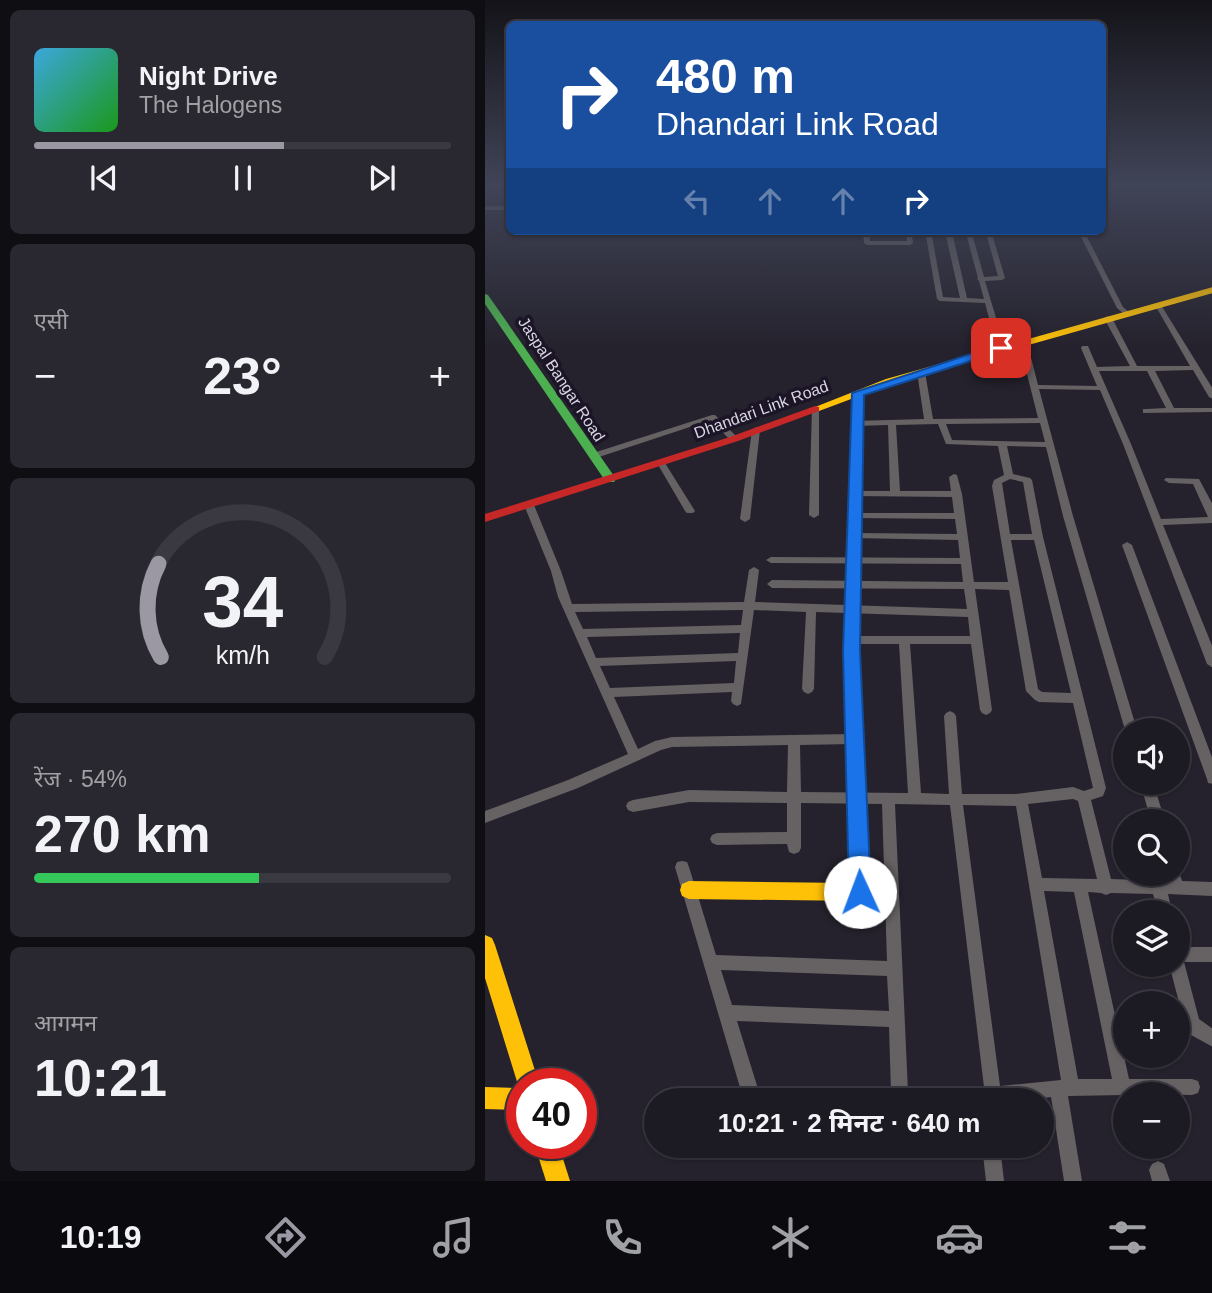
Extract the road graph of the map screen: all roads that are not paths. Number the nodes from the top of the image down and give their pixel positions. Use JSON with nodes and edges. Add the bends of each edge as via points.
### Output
{"nodes":[{"id":1,"x":867,"y":238,"type":"edge"},
{"id":2,"x":890,"y":238,"type":"edge"},
{"id":3,"x":910,"y":238,"type":"edge"},
{"id":4,"x":929,"y":238,"type":"edge"},
{"id":5,"x":950,"y":238,"type":"edge"},
{"id":6,"x":970,"y":238,"type":"edge"},
{"id":7,"x":991,"y":238,"type":"edge"},
{"id":8,"x":1085,"y":238,"type":"edge"},
{"id":9,"x":890,"y":243,"type":"junction"},
{"id":10,"x":980,"y":279,"type":"junction"},
{"id":11,"x":1212,"y":290,"type":"edge"},
{"id":12,"x":485,"y":297,"type":"edge"},
{"id":13,"x":964,"y":300,"type":"junction"},
{"id":14,"x":986,"y":301,"type":"junction"},
{"id":15,"x":1158,"y":305,"type":"junction"},
{"id":16,"x":1126,"y":313,"type":"junction"},
{"id":17,"x":1108,"y":318,"type":"junction"},
{"id":18,"x":1023,"y":342,"type":"junction"},
{"id":19,"x":1001,"y":348,"type":"junction"},
{"id":20,"x":1085,"y":348,"type":"dead end"},
{"id":21,"x":1195,"y":368,"type":"junction"},
{"id":22,"x":1094,"y":369,"type":"junction"},
{"id":23,"x":1135,"y":369,"type":"junction"},
{"id":24,"x":1150,"y":369,"type":"junction"},
{"id":25,"x":921,"y":372,"type":"junction"},
{"id":26,"x":1035,"y":387,"type":"junction"},
{"id":27,"x":1102,"y":388,"type":"junction"},
{"id":28,"x":858,"y":393,"type":"junction"},
{"id":29,"x":1212,"y":397,"type":"edge"},
{"id":30,"x":815,"y":409,"type":"junction"},
{"id":31,"x":1212,"y":410,"type":"edge"},
{"id":32,"x":1146,"y":411,"type":"dead end"},
{"id":33,"x":1171,"y":411,"type":"junction"},
{"id":34,"x":1043,"y":420,"type":"junction"},
{"id":35,"x":941,"y":421,"type":"junction"},
{"id":36,"x":892,"y":422,"type":"junction"},
{"id":37,"x":929,"y":422,"type":"junction"},
{"id":38,"x":857,"y":423,"type":"junction"},
{"id":39,"x":756,"y":430,"type":"junction"},
{"id":40,"x":734,"y":439,"type":"junction"},
{"id":41,"x":1002,"y":444,"type":"junction"},
{"id":42,"x":1050,"y":445,"type":"junction"},
{"id":43,"x":593,"y":456,"type":"junction"},
{"id":44,"x":661,"y":463,"type":"junction"},
{"id":45,"x":1009,"y":476,"type":"junction"},
{"id":46,"x":955,"y":477,"type":"dead end"},
{"id":47,"x":610,"y":479,"type":"junction"},
{"id":48,"x":1169,"y":480,"type":"dead end"},
{"id":49,"x":857,"y":494,"type":"junction"},
{"id":50,"x":896,"y":494,"type":"junction"},
{"id":51,"x":957,"y":495,"type":"junction"},
{"id":52,"x":529,"y":505,"type":"junction"},
{"id":53,"x":690,"y":511,"type":"dead end"},
{"id":54,"x":814,"y":515,"type":"dead end"},
{"id":55,"x":856,"y":516,"type":"junction"},
{"id":56,"x":960,"y":516,"type":"junction"},
{"id":57,"x":1212,"y":518,"type":"edge"},
{"id":58,"x":485,"y":519,"type":"edge"},
{"id":59,"x":745,"y":519,"type":"dead end"},
{"id":60,"x":1157,"y":522,"type":"junction"},
{"id":61,"x":855,"y":536,"type":"junction"},
{"id":62,"x":963,"y":537,"type":"junction"},
{"id":63,"x":1005,"y":537,"type":"junction"},
{"id":64,"x":1038,"y":537,"type":"junction"},
{"id":65,"x":1127,"y":545,"type":"dead end"},
{"id":66,"x":771,"y":560,"type":"dead end"},
{"id":67,"x":854,"y":561,"type":"junction"},
{"id":68,"x":966,"y":561,"type":"junction"},
{"id":69,"x":755,"y":570,"type":"dead end"},
{"id":70,"x":772,"y":584,"type":"dead end"},
{"id":71,"x":853,"y":584,"type":"junction"},
{"id":72,"x":969,"y":586,"type":"junction"},
{"id":73,"x":1014,"y":586,"type":"junction"},
{"id":74,"x":750,"y":606,"type":"junction"},
{"id":75,"x":568,"y":608,"type":"junction"},
{"id":76,"x":811,"y":609,"type":"junction"},
{"id":77,"x":853,"y":611,"type":"junction"},
{"id":78,"x":973,"y":613,"type":"junction"},
{"id":79,"x":747,"y":629,"type":"junction"},
{"id":80,"x":579,"y":634,"type":"junction"},
{"id":81,"x":851,"y":640,"type":"junction"},
{"id":82,"x":904,"y":640,"type":"junction"},
{"id":83,"x":977,"y":640,"type":"junction"},
{"id":84,"x":743,"y":657,"type":"junction"},
{"id":85,"x":592,"y":662,"type":"junction"},
{"id":86,"x":1212,"y":664,"type":"edge"},
{"id":87,"x":739,"y":687,"type":"junction"},
{"id":88,"x":808,"y":689,"type":"dead end"},
{"id":89,"x":606,"y":693,"type":"junction"},
{"id":90,"x":1078,"y":698,"type":"junction"},
{"id":91,"x":737,"y":701,"type":"dead end"},
{"id":92,"x":986,"y":710,"type":"dead end"},
{"id":93,"x":950,"y":716,"type":"dead end"},
{"id":94,"x":1128,"y":718,"type":"edge"},
{"id":95,"x":853,"y":739,"type":"junction"},
{"id":96,"x":794,"y":740,"type":"junction"},
{"id":97,"x":635,"y":756,"type":"junction"},
{"id":98,"x":1212,"y":779,"type":"edge"},
{"id":99,"x":793,"y":797,"type":"junction"},
{"id":100,"x":1084,"y":797,"type":"junction"},
{"id":101,"x":856,"y":798,"type":"junction"},
{"id":102,"x":888,"y":798,"type":"junction"},
{"id":103,"x":915,"y":798,"type":"junction"},
{"id":104,"x":956,"y":798,"type":"junction"},
{"id":105,"x":1021,"y":799,"type":"junction"},
{"id":106,"x":633,"y":806,"type":"dead end"},
{"id":107,"x":485,"y":817,"type":"edge"},
{"id":108,"x":717,"y":839,"type":"dead end"},
{"id":109,"x":682,"y":867,"type":"dead end"},
{"id":110,"x":1035,"y":884,"type":"junction"},
{"id":111,"x":1081,"y":886,"type":"junction"},
{"id":112,"x":1106,"y":888,"type":"junction"},
{"id":113,"x":1159,"y":888,"type":"junction"},
{"id":114,"x":1177,"y":888,"type":"joint"},
{"id":115,"x":1212,"y":889,"type":"edge"},
{"id":116,"x":689,"y":890,"type":"junction"},
{"id":117,"x":1162,"y":900,"type":"edge"},
{"id":118,"x":485,"y":944,"type":"edge"},
{"id":119,"x":1190,"y":954,"type":"edge"},
{"id":120,"x":1212,"y":955,"type":"edge"},
{"id":121,"x":711,"y":962,"type":"junction"},
{"id":122,"x":895,"y":970,"type":"junction"},
{"id":123,"x":1180,"y":977,"type":"edge"},
{"id":124,"x":727,"y":1013,"type":"junction"},
{"id":125,"x":897,"y":1019,"type":"junction"},
{"id":126,"x":1212,"y":1039,"type":"edge"},
{"id":127,"x":523,"y":1068,"type":"edge"},
{"id":128,"x":1121,"y":1082,"type":"edge"},
{"id":129,"x":1113,"y":1087,"type":"edge"},
{"id":130,"x":749,"y":1088,"type":"edge"},
{"id":131,"x":900,"y":1088,"type":"edge"},
{"id":132,"x":986,"y":1088,"type":"edge"},
{"id":133,"x":1065,"y":1088,"type":"junction"},
{"id":134,"x":1054,"y":1089,"type":"edge"},
{"id":135,"x":485,"y":1098,"type":"edge"},
{"id":136,"x":506,"y":1099,"type":"edge"},
{"id":137,"x":992,"y":1158,"type":"edge"},
{"id":138,"x":551,"y":1159,"type":"edge"},
{"id":139,"x":558,"y":1181,"type":"edge"},
{"id":140,"x":995,"y":1181,"type":"edge"},
{"id":141,"x":1074,"y":1181,"type":"edge"}],
"edges":[{"from":1,"to":9,"type":"street","via":[[867,243]]},
{"from":2,"to":9,"type":"street"},
{"from":3,"to":9,"type":"street","via":[[910,243]]},
{"from":4,"to":13,"type":"street","via":[[940,299]]},
{"from":5,"to":13,"type":"street"},
{"from":6,"to":10,"type":"street"},
{"from":7,"to":10,"type":"street","via":[[1002,278]]},
{"from":8,"to":16,"type":"street"},
{"from":10,"to":14,"type":"street"},
{"from":11,"to":15,"type":"street","name":"Dhandari Link Road"},
{"from":12,"to":43,"type":"street","name":"Jaspal Bangar Road"},
{"from":13,"to":14,"type":"street"},
{"from":14,"to":19,"type":"street"},
{"from":15,"to":16,"type":"street","name":"Dhandari Link Road"},
{"from":15,"to":21,"type":"street"},
{"from":16,"to":17,"type":"street","name":"Dhandari Link Road"},
{"from":17,"to":18,"type":"street","name":"Dhandari Link Road"},
{"from":17,"to":23,"type":"street"},
{"from":18,"to":19,"type":"street","name":"Dhandari Link Road"},
{"from":18,"to":26,"type":"street"},
{"from":19,"to":25,"type":"street","name":"Dhandari Link Road"},
{"from":20,"to":22,"type":"street"},
{"from":21,"to":24,"type":"street"},
{"from":21,"to":29,"type":"street"},
{"from":22,"to":23,"type":"street"},
{"from":22,"to":27,"type":"street"},
{"from":23,"to":24,"type":"street"},
{"from":24,"to":33,"type":"street"},
{"from":25,"to":28,"type":"street","name":"Dhandari Link Road"},
{"from":25,"to":37,"type":"street"},
{"from":26,"to":27,"type":"street"},
{"from":26,"to":34,"type":"street"},
{"from":27,"to":60,"type":"street"},
{"from":28,"to":30,"type":"street","name":"Dhandari Link Road"},
{"from":28,"to":38,"type":"street"},
{"from":30,"to":39,"type":"street","name":"Dhandari Link Road"},
{"from":30,"to":54,"type":"street"},
{"from":31,"to":33,"type":"street"},
{"from":32,"to":33,"type":"street"},
{"from":34,"to":35,"type":"street"},
{"from":34,"to":42,"type":"street"},
{"from":35,"to":37,"type":"street"},
{"from":35,"to":41,"type":"street","via":[[949,442]]},
{"from":36,"to":37,"type":"street"},
{"from":36,"to":38,"type":"street"},
{"from":36,"to":50,"type":"street"},
{"from":38,"to":49,"type":"street"},
{"from":39,"to":40,"type":"street","name":"Dhandari Link Road"},
{"from":39,"to":59,"type":"street"},
{"from":40,"to":43,"type":"street","via":[[713,417]]},
{"from":40,"to":44,"type":"street","name":"Dhandari Link Road"},
{"from":41,"to":42,"type":"street"},
{"from":41,"to":45,"type":"street"},
{"from":42,"to":94,"type":"street"},
{"from":43,"to":47,"type":"street","name":"Jaspal Bangar Road"},
{"from":44,"to":47,"type":"street","name":"Dhandari Link Road"},
{"from":44,"to":53,"type":"street"},
{"from":45,"to":63,"type":"street","via":[[997,482]]},
{"from":45,"to":64,"type":"street","via":[[1027,480]]},
{"from":46,"to":51,"type":"street"},
{"from":47,"to":52,"type":"street","name":"Dhandari Link Road"},
{"from":48,"to":57,"type":"street","via":[[1196,481]]},
{"from":49,"to":50,"type":"street"},
{"from":49,"to":55,"type":"street"},
{"from":50,"to":51,"type":"street"},
{"from":51,"to":56,"type":"street"},
{"from":52,"to":58,"type":"street","name":"Dhandari Link Road"},
{"from":52,"to":75,"type":"street"},
{"from":55,"to":56,"type":"street"},
{"from":55,"to":61,"type":"street"},
{"from":56,"to":62,"type":"street"},
{"from":57,"to":60,"type":"street"},
{"from":60,"to":86,"type":"street"},
{"from":61,"to":62,"type":"street"},
{"from":61,"to":67,"type":"street"},
{"from":62,"to":68,"type":"street"},
{"from":63,"to":64,"type":"street"},
{"from":63,"to":73,"type":"street"},
{"from":64,"to":90,"type":"street"},
{"from":65,"to":98,"type":"street"},
{"from":66,"to":67,"type":"street"},
{"from":67,"to":68,"type":"street"},
{"from":67,"to":71,"type":"street"},
{"from":68,"to":72,"type":"street"},
{"from":69,"to":74,"type":"street"},
{"from":70,"to":71,"type":"street"},
{"from":71,"to":72,"type":"street"},
{"from":71,"to":77,"type":"street"},
{"from":72,"to":73,"type":"street"},
{"from":72,"to":78,"type":"street"},
{"from":73,"to":90,"type":"street","via":[[1035,695]]},
{"from":74,"to":75,"type":"street"},
{"from":74,"to":76,"type":"street"},
{"from":74,"to":79,"type":"street"},
{"from":75,"to":80,"type":"street"},
{"from":76,"to":77,"type":"street"},
{"from":76,"to":88,"type":"street"},
{"from":77,"to":78,"type":"street"},
{"from":77,"to":81,"type":"street"},
{"from":78,"to":83,"type":"street"},
{"from":79,"to":80,"type":"street"},
{"from":79,"to":84,"type":"street"},
{"from":80,"to":85,"type":"street"},
{"from":81,"to":82,"type":"street"},
{"from":81,"to":95,"type":"street"},
{"from":82,"to":83,"type":"street"},
{"from":82,"to":103,"type":"street"},
{"from":83,"to":92,"type":"street"},
{"from":84,"to":85,"type":"street"},
{"from":84,"to":87,"type":"street"},
{"from":85,"to":89,"type":"street"},
{"from":87,"to":89,"type":"street"},
{"from":87,"to":91,"type":"street"},
{"from":89,"to":97,"type":"street"},
{"from":90,"to":100,"type":"street","via":[[1100,788]]},
{"from":93,"to":104,"type":"street"},
{"from":95,"to":96,"type":"street"},
{"from":95,"to":101,"type":"street"},
{"from":96,"to":97,"type":"street","via":[[672,742]]},
{"from":96,"to":99,"type":"street"},
{"from":97,"to":107,"type":"street"},
{"from":99,"to":101,"type":"street"},
{"from":99,"to":106,"type":"street","via":[[689,796]]},
{"from":99,"to":108,"type":"street","via":[[794,843]]},
{"from":100,"to":105,"type":"street","via":[[1073,793]]},
{"from":100,"to":112,"type":"street"},
{"from":101,"to":102,"type":"street"},
{"from":101,"to":116,"type":"street","via":[[861,887],[857,894]]},
{"from":102,"to":103,"type":"street"},
{"from":102,"to":122,"type":"street"},
{"from":103,"to":104,"type":"street"},
{"from":104,"to":105,"type":"street"},
{"from":104,"to":132,"type":"street"},
{"from":105,"to":110,"type":"street"},
{"from":109,"to":116,"type":"street"},
{"from":110,"to":111,"type":"street"},
{"from":110,"to":133,"type":"street"},
{"from":111,"to":112,"type":"street"},
{"from":111,"to":128,"type":"street"},
{"from":112,"to":113,"type":"street"},
{"from":113,"to":114,"type":"street"},
{"from":113,"to":117,"type":"street"},
{"from":114,"to":115,"type":"street"},
{"from":116,"to":121,"type":"street"},
{"from":118,"to":127,"type":"street"},
{"from":119,"to":120,"type":"street"},
{"from":121,"to":122,"type":"street"},
{"from":121,"to":124,"type":"street"},
{"from":122,"to":125,"type":"street"},
{"from":123,"to":126,"type":"street","via":[[1192,1023]]},
{"from":124,"to":125,"type":"street"},
{"from":124,"to":130,"type":"street"},
{"from":125,"to":131,"type":"street"},
{"from":129,"to":133,"type":"street"},
{"from":133,"to":134,"type":"street"},
{"from":133,"to":141,"type":"street"},
{"from":135,"to":136,"type":"street"},
{"from":137,"to":140,"type":"street"},
{"from":138,"to":139,"type":"street"}]}
